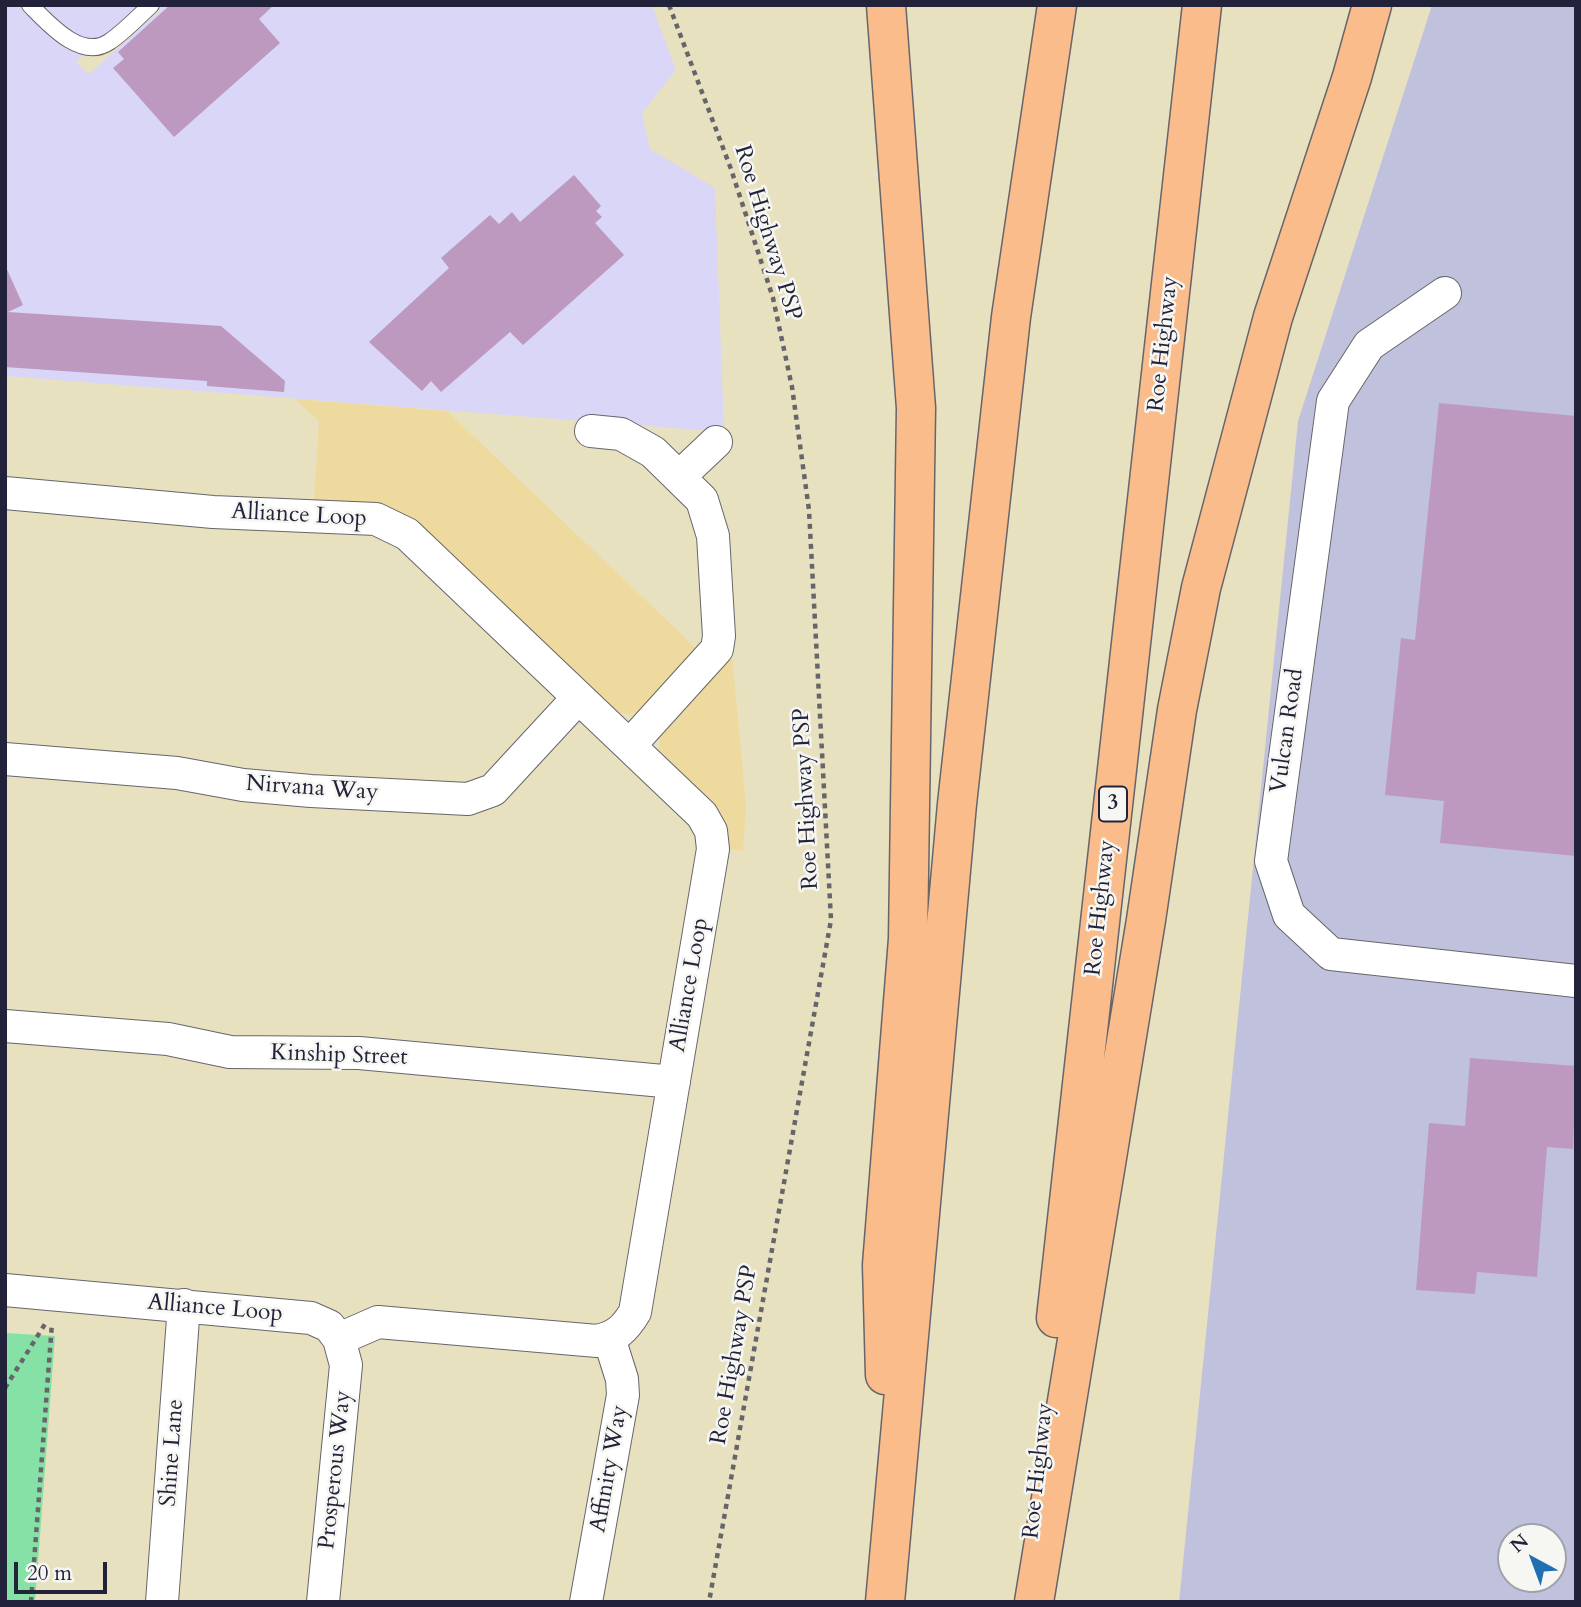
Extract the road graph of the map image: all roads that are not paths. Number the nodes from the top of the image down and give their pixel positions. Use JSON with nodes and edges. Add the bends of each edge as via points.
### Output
{"nodes":[{"id":1,"x":30,"y":5,"type":"edge"},
{"id":2,"x":151,"y":5,"type":"edge"},
{"id":3,"x":886,"y":5,"type":"edge"},
{"id":4,"x":1057,"y":5,"type":"edge"},
{"id":5,"x":1202,"y":5,"type":"edge"},
{"id":6,"x":1372,"y":5,"type":"edge"},
{"id":7,"x":1445,"y":293,"type":"dead end"},
{"id":8,"x":591,"y":431,"type":"dead end"},
{"id":9,"x":716,"y":442,"type":"dead end"},
{"id":10,"x":680,"y":477,"type":"junction"},
{"id":11,"x":5,"y":493,"type":"edge"},
{"id":12,"x":578,"y":698,"type":"junction"},
{"id":13,"x":630,"y":745,"type":"junction"},
{"id":14,"x":5,"y":759,"type":"edge"},
{"id":15,"x":1576,"y":981,"type":"edge"},
{"id":16,"x":5,"y":1026,"type":"edge"},
{"id":17,"x":674,"y":1082,"type":"junction"},
{"id":18,"x":5,"y":1290,"type":"edge"},
{"id":19,"x":184,"y":1305,"type":"junction"},
{"id":20,"x":609,"y":1338,"type":"junction"},
{"id":21,"x":339,"y":1339,"type":"junction"},
{"id":22,"x":890,"y":1549,"type":"junction"},
{"id":23,"x":162,"y":1602,"type":"edge"},
{"id":24,"x":323,"y":1602,"type":"edge"},
{"id":25,"x":586,"y":1602,"type":"edge"},
{"id":26,"x":884,"y":1602,"type":"edge"},
{"id":27,"x":1024,"y":1602,"type":"edge"},
{"id":28,"x":1034,"y":1602,"type":"edge"}],
"edges":[{"from":1,"to":2,"type":"lane","via":[[60,35],[83,46],[107,44]]},
{"from":3,"to":22,"type":"highway","via":[[916,408],[908,939],[882,1265]]},
{"from":4,"to":22,"type":"highway","via":[[1011,317],[957,804]]},
{"from":5,"to":27,"type":"highway","name":"Roe Highway","number":"3"},
{"from":6,"to":28,"type":"highway","via":[[1273,317],[1201,588],[1177,710]]},
{"from":7,"to":15,"type":"street","name":"Vulcan Road","via":[[1369,345],[1333,401],[1270,861],[1289,915],[1331,954]]},
{"from":8,"to":10,"type":"street","via":[[621,434],[653,452]]},
{"from":9,"to":10,"type":"street"},
{"from":10,"to":13,"type":"street","via":[[702,500],[713,536],[717,649]]},
{"from":11,"to":12,"type":"street","name":"Alliance Loop","via":[[213,512],[376,519],[407,534]]},
{"from":12,"to":13,"type":"street","name":"Alliance Loop"},
{"from":12,"to":14,"type":"street","name":"Nirvana Way","via":[[493,790],[468,799],[284,789],[177,773]]},
{"from":13,"to":17,"type":"street","name":"Alliance Loop","via":[[702,815],[711,831],[713,849]]},
{"from":16,"to":17,"type":"street","name":"Kinship Street","via":[[168,1039],[230,1052],[359,1053]]},
{"from":17,"to":20,"type":"street","name":"Alliance Loop","via":[[635,1312],[625,1328]]},
{"from":18,"to":19,"type":"street","name":"Alliance Loop"},
{"from":19,"to":21,"type":"street","name":"Alliance Loop","via":[[311,1318],[329,1326]]},
{"from":19,"to":23,"type":"street","name":"Shine Lane"},
{"from":20,"to":21,"type":"street","via":[[378,1322]]},
{"from":20,"to":25,"type":"street","name":"Affinity Way","via":[[623,1395]]},
{"from":21,"to":24,"type":"street","name":"Prosperous Way","via":[[346,1365]]},
{"from":22,"to":26,"type":"highway"}]}
